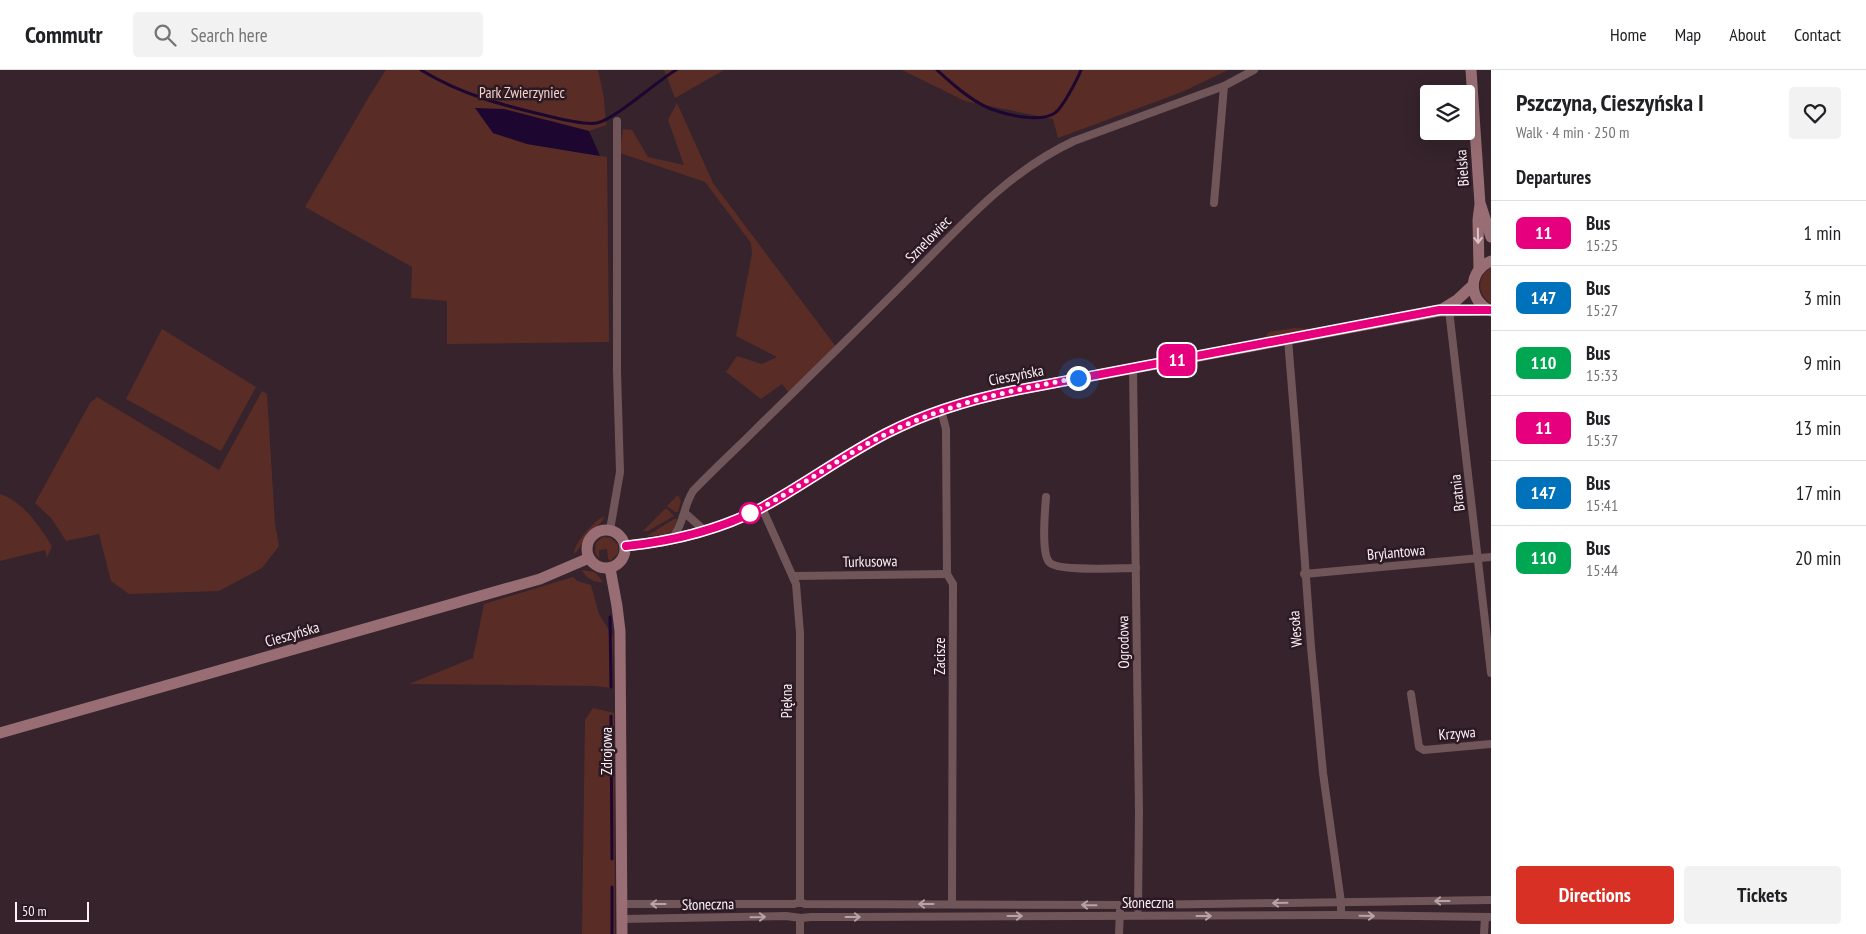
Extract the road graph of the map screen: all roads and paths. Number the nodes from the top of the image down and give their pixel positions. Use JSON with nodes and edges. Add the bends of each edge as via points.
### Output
{"nodes":[{"id":1,"x":1254,"y":70,"type":"edge"},
{"id":2,"x":1471,"y":70,"type":"edge"},
{"id":3,"x":1224,"y":86,"type":"junction"},
{"id":4,"x":617,"y":121,"type":"dead end"},
{"id":5,"x":1214,"y":203,"type":"dead end"},
{"id":6,"x":1480,"y":204,"type":"junction"},
{"id":7,"x":1491,"y":237,"type":"edge"},
{"id":8,"x":1491,"y":261,"type":"edge"},
{"id":9,"x":1479,"y":268,"type":"junction"},
{"id":10,"x":1473,"y":285,"type":"junction"},
{"id":11,"x":1444,"y":310,"type":"junction"},
{"id":12,"x":1490,"y":311,"type":"edge"},
{"id":13,"x":1288,"y":340,"type":"junction"},
{"id":14,"x":1133,"y":368,"type":"junction"},
{"id":15,"x":942,"y":410,"type":"junction"},
{"id":16,"x":1046,"y":497,"type":"dead end"},
{"id":17,"x":762,"y":508,"type":"junction"},
{"id":18,"x":685,"y":513,"type":"junction"},
{"id":19,"x":610,"y":530,"type":"junction"},
{"id":20,"x":705,"y":531,"type":"junction"},
{"id":21,"x":672,"y":539,"type":"junction"},
{"id":22,"x":626,"y":546,"type":"junction"},
{"id":23,"x":1491,"y":557,"type":"edge"},
{"id":24,"x":589,"y":558,"type":"junction"},
{"id":25,"x":1478,"y":558,"type":"junction"},
{"id":26,"x":610,"y":568,"type":"junction"},
{"id":27,"x":1136,"y":568,"type":"junction"},
{"id":28,"x":947,"y":574,"type":"junction"},
{"id":29,"x":1304,"y":574,"type":"junction"},
{"id":30,"x":793,"y":576,"type":"junction"},
{"id":31,"x":1491,"y":673,"type":"edge"},
{"id":32,"x":1411,"y":694,"type":"dead end"},
{"id":33,"x":0,"y":733,"type":"edge"},
{"id":34,"x":1491,"y":744,"type":"edge"},
{"id":35,"x":1491,"y":900,"type":"edge"},
{"id":36,"x":1341,"y":902,"type":"junction"},
{"id":37,"x":800,"y":903,"type":"junction"},
{"id":38,"x":621,"y":904,"type":"junction"},
{"id":39,"x":952,"y":904,"type":"junction"},
{"id":40,"x":1120,"y":905,"type":"junction"},
{"id":41,"x":1138,"y":905,"type":"junction"},
{"id":42,"x":1341,"y":915,"type":"junction"},
{"id":43,"x":1120,"y":916,"type":"junction"},
{"id":44,"x":1138,"y":916,"type":"junction"},
{"id":45,"x":800,"y":917,"type":"junction"},
{"id":46,"x":1488,"y":917,"type":"edge"},
{"id":47,"x":622,"y":919,"type":"junction"},
{"id":48,"x":622,"y":934,"type":"edge"},
{"id":49,"x":800,"y":934,"type":"edge"},
{"id":50,"x":1119,"y":934,"type":"edge"},
{"id":51,"x":1484,"y":934,"type":"edge"}],
"edges":[{"from":1,"to":3,"type":"street","name":"Sznelowiec"},
{"from":2,"to":6,"type":"main road","name":"Bielska"},
{"from":3,"to":5,"type":"street"},
{"from":3,"to":18,"type":"street","name":"Sznelowiec","via":[[1053,150],[1013,178],[969,216],[699,485],[688,499]]},
{"from":4,"to":19,"type":"street","via":[[620,472]]},
{"from":6,"to":7,"type":"main road","name":"Bielska"},
{"from":6,"to":9,"type":"main road","name":"Bielska","one_way":true},
{"from":8,"to":9,"type":"main road"},
{"from":9,"to":10,"type":"main road"},
{"from":10,"to":11,"type":"main road","name":"Cieszyńska"},
{"from":10,"to":12,"type":"main road","via":[[1477,300]]},
{"from":11,"to":12,"type":"main road","name":"Cieszyńska"},
{"from":11,"to":13,"type":"main road","name":"Cieszyńska"},
{"from":11,"to":25,"type":"street","name":"Bratnia"},
{"from":13,"to":14,"type":"main road","name":"Cieszyńska"},
{"from":13,"to":29,"type":"street","name":"Wesoła"},
{"from":14,"to":15,"type":"main road","name":"Cieszyńska","via":[[1012,391]]},
{"from":14,"to":27,"type":"street","name":"Ogrodowa"},
{"from":15,"to":17,"type":"main road","name":"Cieszyńska","via":[[878,438]]},
{"from":15,"to":28,"type":"street","name":"Zacisze","via":[[946,429]]},
{"from":16,"to":27,"type":"street","via":[[1045,550],[1049,562],[1060,568]]},
{"from":17,"to":20,"type":"main road","name":"Cieszyńska"},
{"from":17,"to":30,"type":"street","name":"Piękna"},
{"from":18,"to":20,"type":"street"},
{"from":18,"to":21,"type":"street","name":"Sznelowiec"},
{"from":19,"to":22,"type":"main road","via":[[621,536]]},
{"from":19,"to":24,"type":"main road","via":[[602,530],[591,537],[587,547]]},
{"from":20,"to":21,"type":"main road","name":"Cieszyńska"},
{"from":21,"to":22,"type":"main road","name":"Cieszyńska"},
{"from":22,"to":26,"type":"main road","via":[[622,561]]},
{"from":23,"to":25,"type":"street","name":"Brylantowa"},
{"from":24,"to":26,"type":"main road","via":[[598,566]]},
{"from":24,"to":33,"type":"main road","name":"Cieszyńska","via":[[540,579]]},
{"from":25,"to":29,"type":"street","name":"Brylantowa"},
{"from":25,"to":31,"type":"street","name":"Bratnia"},
{"from":26,"to":38,"type":"main road","name":"Zdrojowa","via":[[620,631]]},
{"from":27,"to":41,"type":"street","name":"Ogrodowa"},
{"from":28,"to":30,"type":"street","name":"Turkusowa"},
{"from":28,"to":39,"type":"street","name":"Zacisze","via":[[953,584]]},
{"from":29,"to":36,"type":"street","name":"Wesoła"},
{"from":30,"to":37,"type":"street","name":"Piękna","via":[[800,633]]},
{"from":32,"to":34,"type":"street","name":"Krzywa","via":[[1419,747],[1424,750]]},
{"from":35,"to":36,"type":"street","name":"Słoneczna","one_way":true},
{"from":36,"to":41,"type":"street","name":"Słoneczna","one_way":true},
{"from":36,"to":42,"type":"street","name":"Wesoła"},
{"from":37,"to":38,"type":"street","name":"Słoneczna","one_way":true},
{"from":39,"to":37,"type":"street","name":"Słoneczna","one_way":true},
{"from":37,"to":45,"type":"street","via":[[808,910]]},
{"from":37,"to":45,"type":"street","via":[[792,912]]},
{"from":38,"to":47,"type":"main road","name":"Zdrojowa"},
{"from":40,"to":39,"type":"street","name":"Słoneczna","one_way":true},
{"from":40,"to":41,"type":"street","name":"Słoneczna"},
{"from":40,"to":43,"type":"street"},
{"from":41,"to":44,"type":"street","name":"Ogrodowa"},
{"from":44,"to":42,"type":"street","name":"Słoneczna","one_way":true},
{"from":42,"to":46,"type":"street","name":"Słoneczna","one_way":true},
{"from":43,"to":44,"type":"street","name":"Słoneczna"},
{"from":45,"to":43,"type":"street","name":"Słoneczna","one_way":true},
{"from":43,"to":50,"type":"street"},
{"from":47,"to":45,"type":"street","name":"Słoneczna","one_way":true},
{"from":45,"to":49,"type":"street"},
{"from":46,"to":51,"type":"street"},
{"from":47,"to":48,"type":"main road","name":"Zdrojowa"}]}
